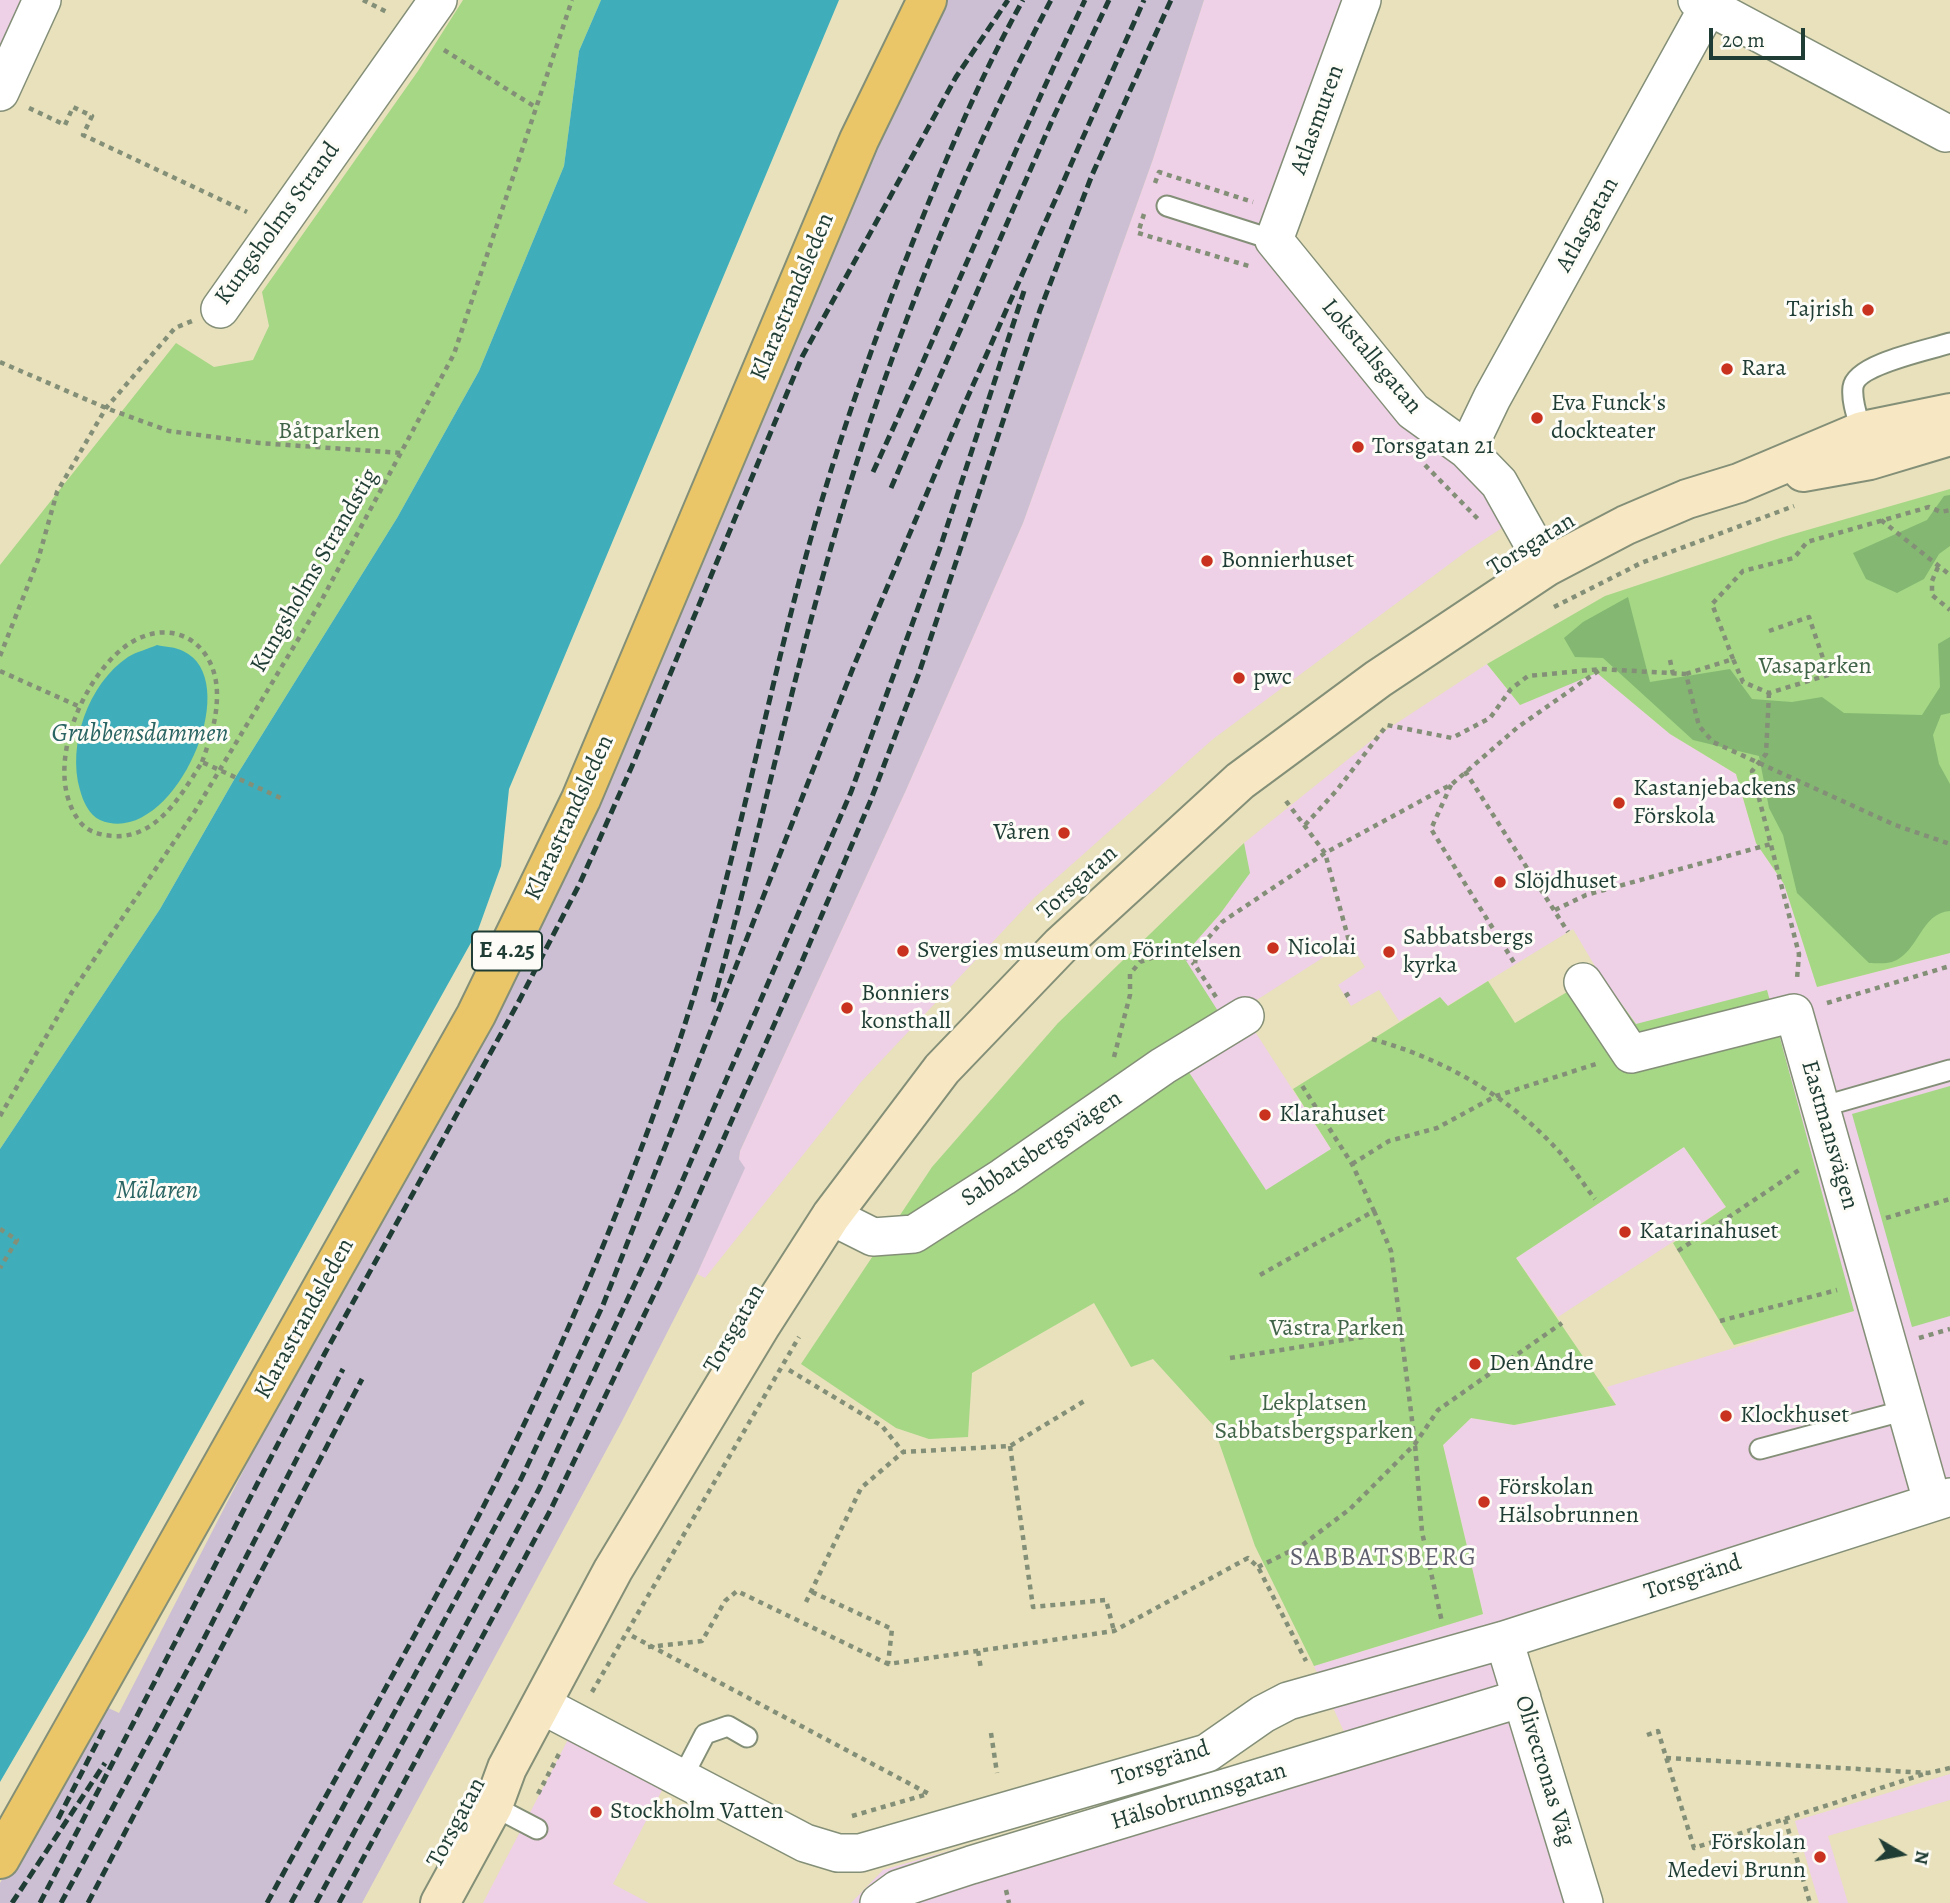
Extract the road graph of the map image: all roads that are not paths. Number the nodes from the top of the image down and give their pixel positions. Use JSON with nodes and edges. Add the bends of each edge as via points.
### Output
{"nodes":[{"id":1,"x":42,"y":0,"type":"edge"},
{"id":2,"x":438,"y":0,"type":"edge"},
{"id":3,"x":906,"y":0,"type":"edge"},
{"id":4,"x":927,"y":0,"type":"edge"},
{"id":5,"x":1362,"y":0,"type":"edge"},
{"id":6,"x":1706,"y":2,"type":"edge"},
{"id":7,"x":0,"y":92,"type":"edge"},
{"id":8,"x":1946,"y":133,"type":"dead end"},
{"id":9,"x":1167,"y":206,"type":"dead end"},
{"id":10,"x":1274,"y":240,"type":"junction"},
{"id":11,"x":220,"y":309,"type":"road end"},
{"id":12,"x":1950,"y":343,"type":"edge"},
{"id":13,"x":1950,"y":413,"type":"edge"},
{"id":14,"x":1950,"y":436,"type":"edge"},
{"id":15,"x":1866,"y":445,"type":"junction"},
{"id":16,"x":1467,"y":450,"type":"junction"},
{"id":17,"x":1546,"y":567,"type":"junction"},
{"id":18,"x":1583,"y":982,"type":"dead end"},
{"id":19,"x":1240,"y":1020,"type":"road end"},
{"id":20,"x":1950,"y":1070,"type":"edge"},
{"id":21,"x":1821,"y":1107,"type":"junction"},
{"id":22,"x":831,"y":1216,"type":"junction"},
{"id":23,"x":1906,"y":1410,"type":"junction"},
{"id":24,"x":1760,"y":1449,"type":"dead end"},
{"id":25,"x":1941,"y":1499,"type":"edge"},
{"id":26,"x":1504,"y":1640,"type":"junction"},
{"id":27,"x":1522,"y":1698,"type":"junction"},
{"id":28,"x":541,"y":1705,"type":"junction"},
{"id":29,"x":747,"y":1737,"type":"dead end"},
{"id":30,"x":681,"y":1780,"type":"junction"},
{"id":31,"x":493,"y":1806,"type":"junction"},
{"id":32,"x":0,"y":1822,"type":"edge"},
{"id":33,"x":537,"y":1829,"type":"dead end"},
{"id":34,"x":0,"y":1858,"type":"edge"},
{"id":35,"x":440,"y":1903,"type":"edge"},
{"id":36,"x":878,"y":1903,"type":"edge"},
{"id":37,"x":1584,"y":1903,"type":"edge"}],
"edges":[{"from":1,"to":7,"type":"street"},
{"from":2,"to":11,"type":"street","name":"Kungsholms Strand"},
{"from":3,"to":32,"type":"highway","name":"Klarastrandsleden","number":"E 4.25","via":[[841,130],[566,790],[466,992]]},
{"from":4,"to":34,"type":"highway","name":"Klarastrandsleden","number":"E 4.25","via":[[859,140],[581,799],[476,1015]]},
{"from":5,"to":10,"type":"street","name":"Atlasmuren"},
{"from":6,"to":8,"type":"street"},
{"from":6,"to":16,"type":"street","name":"Atlasgatan"},
{"from":9,"to":10,"type":"lane"},
{"from":10,"to":16,"type":"street","name":"Lokstallsgatan","via":[[1413,411]]},
{"from":12,"to":15,"type":"lane","via":[[1864,370],[1853,384],[1853,397]]},
{"from":13,"to":15,"type":"main road","name":"Torsgatan"},
{"from":14,"to":15,"type":"main road","name":"Torsgatan"},
{"from":15,"to":17,"type":"main road","name":"Torsgatan","via":[[1687,499]]},
{"from":16,"to":17,"type":"street","name":"Lokstallsgatan","via":[[1499,483]]},
{"from":17,"to":22,"type":"main road","name":"Torsgatan","via":[[1378,678],[1230,790],[1061,944],[996,1011],[895,1127]]},
{"from":18,"to":21,"type":"street","name":"Eastmansvägen","via":[[1631,1054],[1794,1013]]},
{"from":19,"to":22,"type":"street","name":"Sabbatsbergsvägen","via":[[1163,1066],[914,1234],[873,1237]]},
{"from":20,"to":21,"type":"lane"},
{"from":21,"to":23,"type":"street","name":"Eastmansvägen"},
{"from":22,"to":28,"type":"main road","name":"Torsgatan","via":[[613,1570]]},
{"from":23,"to":24,"type":"lane"},
{"from":23,"to":25,"type":"street","name":"Eastmansvägen"},
{"from":25,"to":26,"type":"street","name":"Torsgränd"},
{"from":26,"to":27,"type":"street","name":"Olivecronas Väg"},
{"from":26,"to":30,"type":"street","name":"Torsgränd","via":[[1288,1701],[1207,1753],[860,1853],[838,1853],[805,1843]]},
{"from":27,"to":36,"type":"street","name":"Hälsobrunnsgatan","via":[[959,1869],[898,1889]]},
{"from":27,"to":37,"type":"street","name":"Olivecronas Väg"},
{"from":28,"to":30,"type":"street","name":"Torsgränd"},
{"from":28,"to":31,"type":"main road","name":"Torsgatan","via":[[500,1782]]},
{"from":29,"to":30,"type":"lane","via":[[728,1727],[705,1734]]},
{"from":31,"to":33,"type":"lane"},
{"from":31,"to":35,"type":"main road","name":"Torsgatan"}]}
